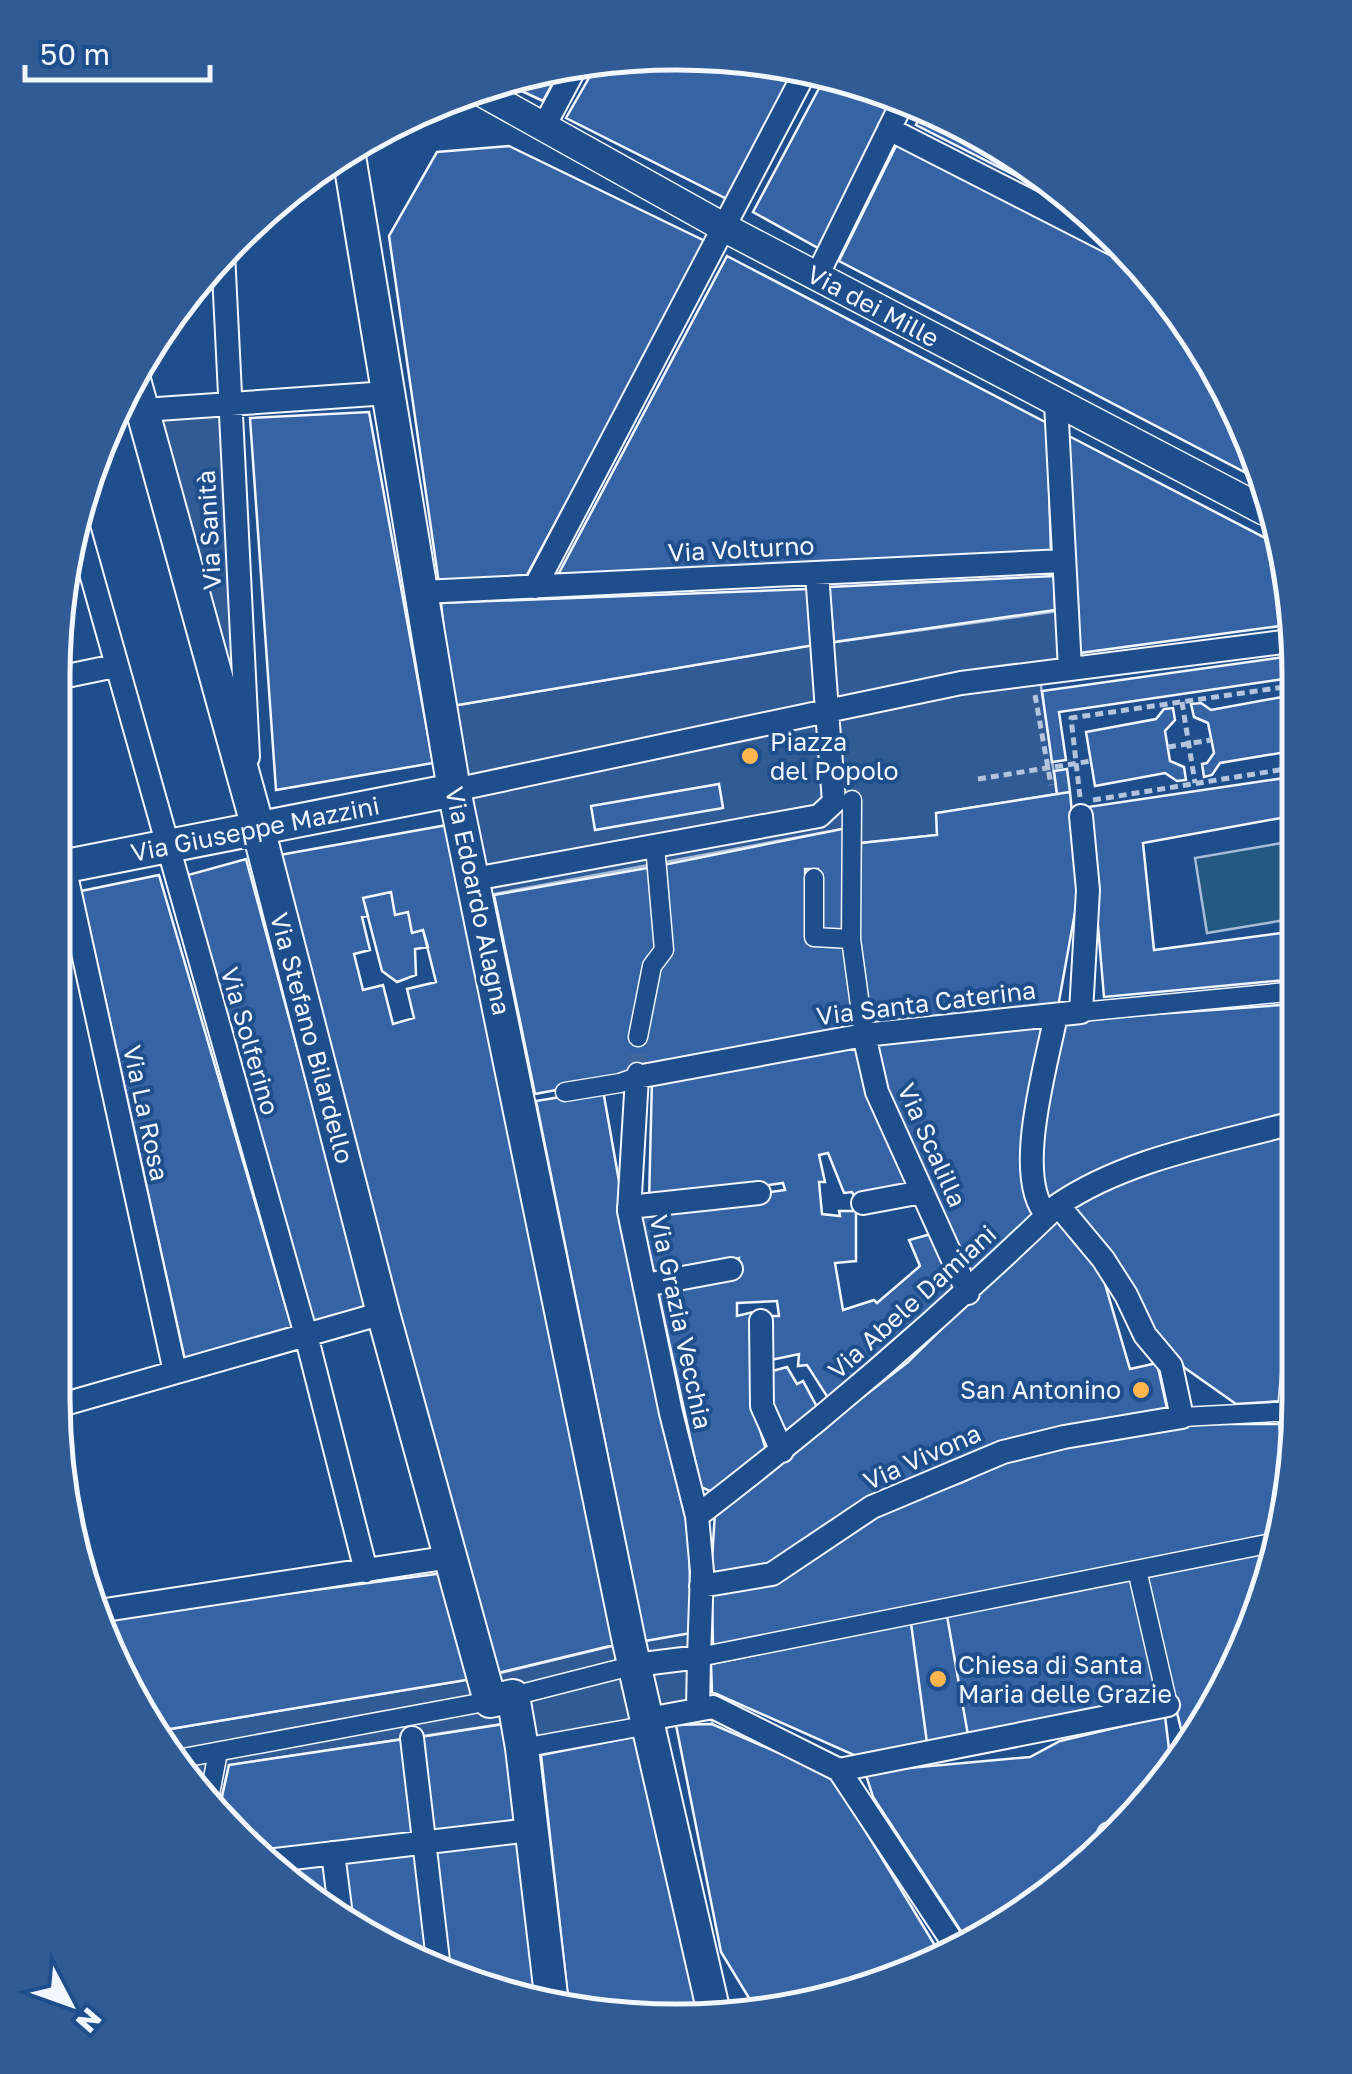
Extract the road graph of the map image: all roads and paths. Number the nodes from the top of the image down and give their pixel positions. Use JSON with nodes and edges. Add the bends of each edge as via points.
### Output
{"nodes":[{"id":1,"x":569,"y":80,"type":"edge"},
{"id":2,"x":800,"y":83,"type":"edge"},
{"id":3,"x":493,"y":99,"type":"edge"},
{"id":4,"x":898,"y":112,"type":"edge"},
{"id":5,"x":543,"y":128,"type":"junction"},
{"id":6,"x":890,"y":129,"type":"junction"},
{"id":7,"x":350,"y":165,"type":"edge"},
{"id":8,"x":725,"y":228,"type":"junction"},
{"id":9,"x":1087,"y":230,"type":"edge"},
{"id":10,"x":224,"y":272,"type":"edge"},
{"id":11,"x":816,"y":276,"type":"junction"},
{"id":12,"x":388,"y":394,"type":"junction"},
{"id":13,"x":139,"y":396,"type":"edge"},
{"id":14,"x":1056,"y":404,"type":"junction"},
{"id":15,"x":229,"y":406,"type":"junction"},
{"id":16,"x":143,"y":410,"type":"junction"},
{"id":17,"x":1258,"y":507,"type":"edge"},
{"id":18,"x":84,"y":549,"type":"edge"},
{"id":19,"x":1063,"y":561,"type":"junction"},
{"id":20,"x":817,"y":573,"type":"junction"},
{"id":21,"x":535,"y":587,"type":"junction"},
{"id":22,"x":422,"y":592,"type":"junction"},
{"id":23,"x":1281,"y":642,"type":"edge"},
{"id":24,"x":115,"y":666,"type":"junction"},
{"id":25,"x":1070,"y":669,"type":"junction"},
{"id":26,"x":1031,"y":674,"type":"junction"},
{"id":27,"x":70,"y":675,"type":"edge"},
{"id":28,"x":1282,"y":687,"type":"edge"},
{"id":29,"x":1182,"y":701,"type":"junction"},
{"id":30,"x":827,"y":711,"type":"junction"},
{"id":31,"x":1211,"y":740,"type":"dead end"},
{"id":32,"x":1189,"y":744,"type":"junction"},
{"id":33,"x":1168,"y":748,"type":"dead end"},
{"id":34,"x":1091,"y":760,"type":"dead end"},
{"id":35,"x":1076,"y":763,"type":"junction"},
{"id":36,"x":1048,"y":768,"type":"junction"},
{"id":37,"x":1282,"y":769,"type":"edge"},
{"id":38,"x":978,"y":778,"type":"dead end"},
{"id":39,"x":1195,"y":783,"type":"junction"},
{"id":40,"x":1051,"y":786,"type":"dead end"},
{"id":41,"x":454,"y":790,"type":"junction"},
{"id":42,"x":852,"y":800,"type":"dead end"},
{"id":43,"x":1081,"y":816,"type":"dead end"},
{"id":44,"x":255,"y":817,"type":"junction"},
{"id":45,"x":166,"y":846,"type":"junction"},
{"id":46,"x":656,"y":856,"type":"junction"},
{"id":47,"x":70,"y":865,"type":"edge"},
{"id":48,"x":814,"y":878,"type":"dead end"},
{"id":49,"x":474,"y":879,"type":"junction"},
{"id":50,"x":70,"y":911,"type":"edge"},
{"id":51,"x":851,"y":939,"type":"junction"},
{"id":52,"x":1282,"y":992,"type":"edge"},
{"id":53,"x":1081,"y":1012,"type":"junction"},
{"id":54,"x":1056,"y":1015,"type":"junction"},
{"id":55,"x":864,"y":1034,"type":"junction"},
{"id":56,"x":638,"y":1037,"type":"tunnel mouth"},
{"id":57,"x":637,"y":1074,"type":"junction"},
{"id":58,"x":565,"y":1092,"type":"dead end"},
{"id":59,"x":1282,"y":1126,"type":"edge"},
{"id":60,"x":922,"y":1192,"type":"junction"},
{"id":61,"x":759,"y":1193,"type":"dead end"},
{"id":62,"x":864,"y":1203,"type":"dead end"},
{"id":63,"x":629,"y":1207,"type":"junction"},
{"id":64,"x":1053,"y":1210,"type":"junction"},
{"id":65,"x":731,"y":1269,"type":"dead end"},
{"id":66,"x":645,"y":1285,"type":"junction"},
{"id":67,"x":968,"y":1293,"type":"junction"},
{"id":68,"x":383,"y":1312,"type":"junction"},
{"id":69,"x":760,"y":1320,"type":"dead end"},
{"id":70,"x":306,"y":1335,"type":"junction"},
{"id":71,"x":175,"y":1372,"type":"junction"},
{"id":72,"x":70,"y":1402,"type":"edge"},
{"id":73,"x":1282,"y":1412,"type":"edge"},
{"id":74,"x":1182,"y":1417,"type":"junction"},
{"id":75,"x":782,"y":1451,"type":"junction"},
{"id":76,"x":697,"y":1516,"type":"junction"},
{"id":77,"x":1263,"y":1545,"type":"edge"},
{"id":78,"x":450,"y":1557,"type":"junction"},
{"id":79,"x":1138,"y":1570,"type":"junction"},
{"id":80,"x":366,"y":1571,"type":"junction"},
{"id":81,"x":701,"y":1586,"type":"junction"},
{"id":82,"x":108,"y":1608,"type":"edge"},
{"id":83,"x":700,"y":1648,"type":"junction"},
{"id":84,"x":632,"y":1653,"type":"junction"},
{"id":85,"x":502,"y":1699,"type":"junction"},
{"id":86,"x":1168,"y":1705,"type":"joint"},
{"id":87,"x":706,"y":1708,"type":"junction"},
{"id":88,"x":649,"y":1725,"type":"junction"},
{"id":89,"x":410,"y":1727,"type":"junction"},
{"id":90,"x":522,"y":1748,"type":"junction"},
{"id":91,"x":218,"y":1752,"type":"junction"},
{"id":92,"x":188,"y":1757,"type":"edge"},
{"id":93,"x":840,"y":1770,"type":"junction"},
{"id":94,"x":211,"y":1787,"type":"edge"},
{"id":95,"x":530,"y":1830,"type":"junction"},
{"id":96,"x":424,"y":1843,"type":"junction"},
{"id":97,"x":332,"y":1853,"type":"junction"},
{"id":98,"x":282,"y":1859,"type":"edge"},
{"id":99,"x":339,"y":1902,"type":"edge"},
{"id":100,"x":950,"y":1938,"type":"edge"},
{"id":101,"x":437,"y":1955,"type":"edge"},
{"id":102,"x":550,"y":1990,"type":"edge"},
{"id":103,"x":712,"y":2003,"type":"edge"}],
"edges":[{"from":1,"to":5,"type":"street"},
{"from":2,"to":8,"type":"street"},
{"from":3,"to":5,"type":"street","name":"Via dei Mille"},
{"from":4,"to":6,"type":"street"},
{"from":5,"to":8,"type":"street","name":"Via dei Mille"},
{"from":6,"to":9,"type":"street"},
{"from":6,"to":11,"type":"street"},
{"from":7,"to":12,"type":"main road","name":"Via Edoardo Alagna"},
{"from":8,"to":11,"type":"street","name":"Via dei Mille"},
{"from":8,"to":21,"type":"street"},
{"from":10,"to":15,"type":"street","name":"Via Sanità"},
{"from":11,"to":14,"type":"street","name":"Via dei Mille"},
{"from":12,"to":15,"type":"street"},
{"from":12,"to":22,"type":"main road","name":"Via Edoardo Alagna"},
{"from":13,"to":16,"type":"main road","name":"Via Stefano Bilardello"},
{"from":14,"to":17,"type":"street","name":"Via dei Mille"},
{"from":14,"to":19,"type":"street"},
{"from":15,"to":16,"type":"street"},
{"from":15,"to":44,"type":"street","name":"Via Sanità"},
{"from":16,"to":44,"type":"main road","name":"Via Stefano Bilardello"},
{"from":18,"to":24,"type":"street","name":"Via Solferino"},
{"from":19,"to":20,"type":"street","name":"Via Volturno"},
{"from":19,"to":25,"type":"street"},
{"from":20,"to":21,"type":"street","name":"Via Volturno"},
{"from":20,"to":30,"type":"street"},
{"from":21,"to":22,"type":"street","name":"Via Volturno"},
{"from":22,"to":41,"type":"main road","name":"Via Edoardo Alagna"},
{"from":23,"to":25,"type":"street"},
{"from":24,"to":27,"type":"street"},
{"from":24,"to":45,"type":"street","name":"Via Solferino"},
{"from":25,"to":26,"type":"street"},
{"from":26,"to":30,"type":"street"},
{"from":26,"to":36,"type":"path"},
{"from":28,"to":29,"type":"path"},
{"from":29,"to":32,"type":"path"},
{"from":29,"to":35,"type":"path","via":[[1071,718]]},
{"from":30,"to":41,"type":"street"},
{"from":30,"to":46,"type":"street","via":[[834,802],[819,816]]},
{"from":31,"to":32,"type":"path"},
{"from":32,"to":33,"type":"path"},
{"from":32,"to":39,"type":"path"},
{"from":34,"to":35,"type":"path"},
{"from":35,"to":36,"type":"path"},
{"from":35,"to":39,"type":"path","via":[[1080,802]]},
{"from":36,"to":38,"type":"path"},
{"from":36,"to":40,"type":"path"},
{"from":37,"to":39,"type":"path"},
{"from":41,"to":44,"type":"main road","name":"Via Giuseppe Mazzini"},
{"from":41,"to":49,"type":"main road","name":"Via Edoardo Alagna"},
{"from":42,"to":51,"type":"street","name":"Via Scalilla"},
{"from":43,"to":53,"type":"street","via":[[1088,890]]},
{"from":44,"to":45,"type":"main road","name":"Via Giuseppe Mazzini"},
{"from":44,"to":68,"type":"main road","name":"Via Stefano Bilardello"},
{"from":45,"to":47,"type":"main road","name":"Via Giuseppe Mazzini"},
{"from":45,"to":70,"type":"street","name":"Via Solferino"},
{"from":46,"to":49,"type":"street"},
{"from":46,"to":56,"type":"street","via":[[664,950],[652,966]]},
{"from":48,"to":51,"type":"street","via":[[814,937]]},
{"from":49,"to":84,"type":"main road","name":"Via Edoardo Alagna"},
{"from":50,"to":71,"type":"street","name":"Via La Rosa"},
{"from":51,"to":55,"type":"street","name":"Via Scalilla"},
{"from":52,"to":53,"type":"street","name":"Via Santa Caterina"},
{"from":53,"to":54,"type":"street","name":"Via Santa Caterina"},
{"from":54,"to":55,"type":"street","name":"Via Santa Caterina"},
{"from":54,"to":64,"type":"street","via":[[1029,1159],[1038,1206]]},
{"from":55,"to":57,"type":"street","name":"Via Santa Caterina"},
{"from":55,"to":60,"type":"street","name":"Via Scalilla","via":[[877,1092]]},
{"from":57,"to":58,"type":"street","name":"Via Santa Caterina"},
{"from":57,"to":63,"type":"street","name":"Via Grazia Vecchia"},
{"from":59,"to":64,"type":"street","name":"Via Abele Damiani","via":[[1143,1164],[1075,1193]]},
{"from":60,"to":62,"type":"street"},
{"from":60,"to":67,"type":"street","name":"Via Scalilla"},
{"from":61,"to":63,"type":"street"},
{"from":63,"to":66,"type":"street","name":"Via Grazia Vecchia"},
{"from":64,"to":67,"type":"street","name":"Via Abele Damiani"},
{"from":64,"to":74,"type":"street","via":[[1102,1259],[1145,1335],[1171,1366]]},
{"from":65,"to":66,"type":"street"},
{"from":66,"to":76,"type":"street","name":"Via Grazia Vecchia"},
{"from":67,"to":75,"type":"street","name":"Via Abele Damiani"},
{"from":68,"to":70,"type":"street"},
{"from":68,"to":78,"type":"main road","name":"Via Stefano Bilardello"},
{"from":69,"to":75,"type":"street","via":[[762,1406]]},
{"from":70,"to":71,"type":"street"},
{"from":70,"to":80,"type":"street","name":"Via Solferino"},
{"from":71,"to":72,"type":"street"},
{"from":73,"to":74,"type":"street"},
{"from":74,"to":81,"type":"street","name":"Via Vivona","via":[[1003,1452],[872,1507],[772,1574]]},
{"from":75,"to":76,"type":"street","name":"Via Abele Damiani"},
{"from":76,"to":81,"type":"street"},
{"from":77,"to":79,"type":"street"},
{"from":78,"to":80,"type":"street"},
{"from":78,"to":85,"type":"main road","name":"Via Stefano Bilardello"},
{"from":79,"to":83,"type":"street"},
{"from":79,"to":86,"type":"street"},
{"from":80,"to":82,"type":"street"},
{"from":81,"to":83,"type":"street"},
{"from":83,"to":84,"type":"street"},
{"from":83,"to":87,"type":"street"},
{"from":84,"to":85,"type":"street"},
{"from":84,"to":88,"type":"main road","name":"Via Edoardo Alagna"},
{"from":85,"to":89,"type":"street"},
{"from":85,"to":90,"type":"main road","name":"Via Stefano Bilardello"},
{"from":86,"to":93,"type":"street"},
{"from":87,"to":88,"type":"street"},
{"from":87,"to":93,"type":"street"},
{"from":88,"to":90,"type":"street"},
{"from":88,"to":103,"type":"main road","name":"Via Edoardo Alagna"},
{"from":89,"to":91,"type":"street"},
{"from":89,"to":96,"type":"street"},
{"from":90,"to":95,"type":"main road","name":"Via Stefano Bilardello"},
{"from":91,"to":92,"type":"street"},
{"from":91,"to":94,"type":"street"},
{"from":93,"to":100,"type":"street"},
{"from":95,"to":96,"type":"street"},
{"from":95,"to":102,"type":"main road","name":"Via Stefano Bilardello"},
{"from":96,"to":97,"type":"street"},
{"from":96,"to":101,"type":"street"},
{"from":97,"to":98,"type":"street"},
{"from":97,"to":99,"type":"street"}]}
